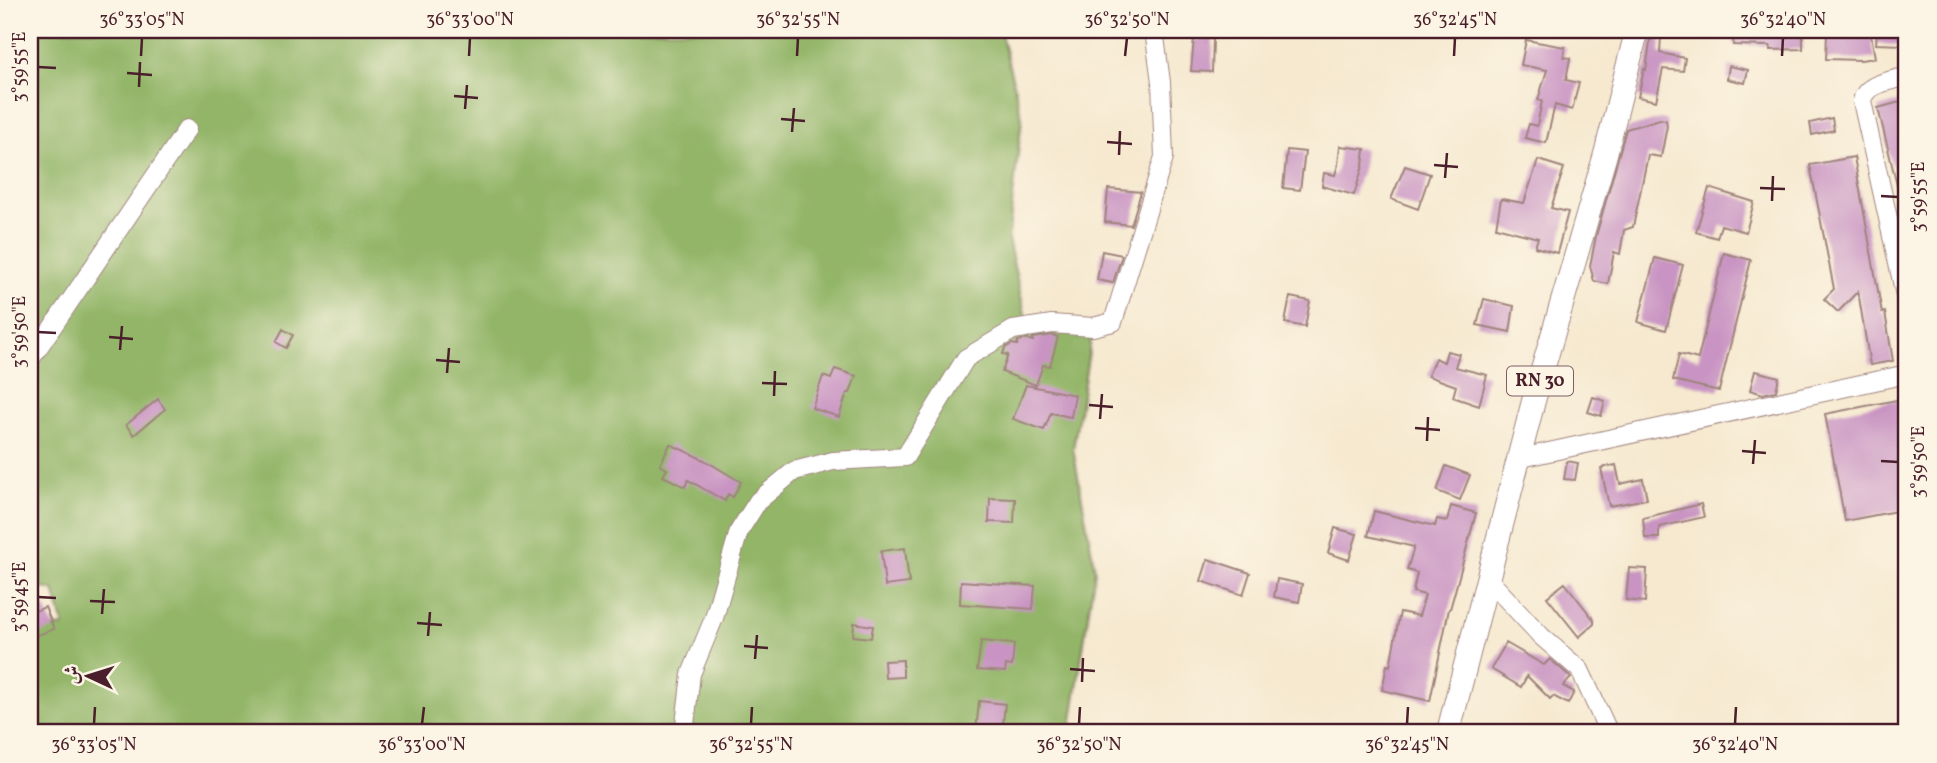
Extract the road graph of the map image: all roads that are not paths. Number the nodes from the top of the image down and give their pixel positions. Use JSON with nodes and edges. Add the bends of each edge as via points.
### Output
{"nodes":[{"id":1,"x":1154,"y":30,"type":"edge"},
{"id":2,"x":1637,"y":30,"type":"edge"},
{"id":3,"x":1907,"y":76,"type":"edge"},
{"id":4,"x":187,"y":129,"type":"dead end"},
{"id":5,"x":1907,"y":304,"type":"edge"},
{"id":6,"x":30,"y":360,"type":"edge"},
{"id":7,"x":1907,"y":374,"type":"edge"},
{"id":8,"x":1521,"y":458,"type":"junction"},
{"id":9,"x":1488,"y":579,"type":"junction"},
{"id":10,"x":684,"y":733,"type":"edge"},
{"id":11,"x":1448,"y":733,"type":"edge"},
{"id":12,"x":1609,"y":733,"type":"edge"}],
"edges":[{"from":1,"to":10,"type":"street","via":[[1164,157],[1113,322],[1013,330],[966,358],[905,457],[833,461],[794,471],[758,501],[739,531],[714,618],[691,674]]},
{"from":2,"to":8,"type":"main road","number":"RN 30"},
{"from":3,"to":5,"type":"street","via":[[1869,88],[1862,101]]},
{"from":4,"to":6,"type":"street"},
{"from":7,"to":8,"type":"street"},
{"from":8,"to":9,"type":"main road","number":"RN 30"},
{"from":9,"to":11,"type":"main road","number":"RN 30"},
{"from":9,"to":12,"type":"street","via":[[1580,670]]}]}
